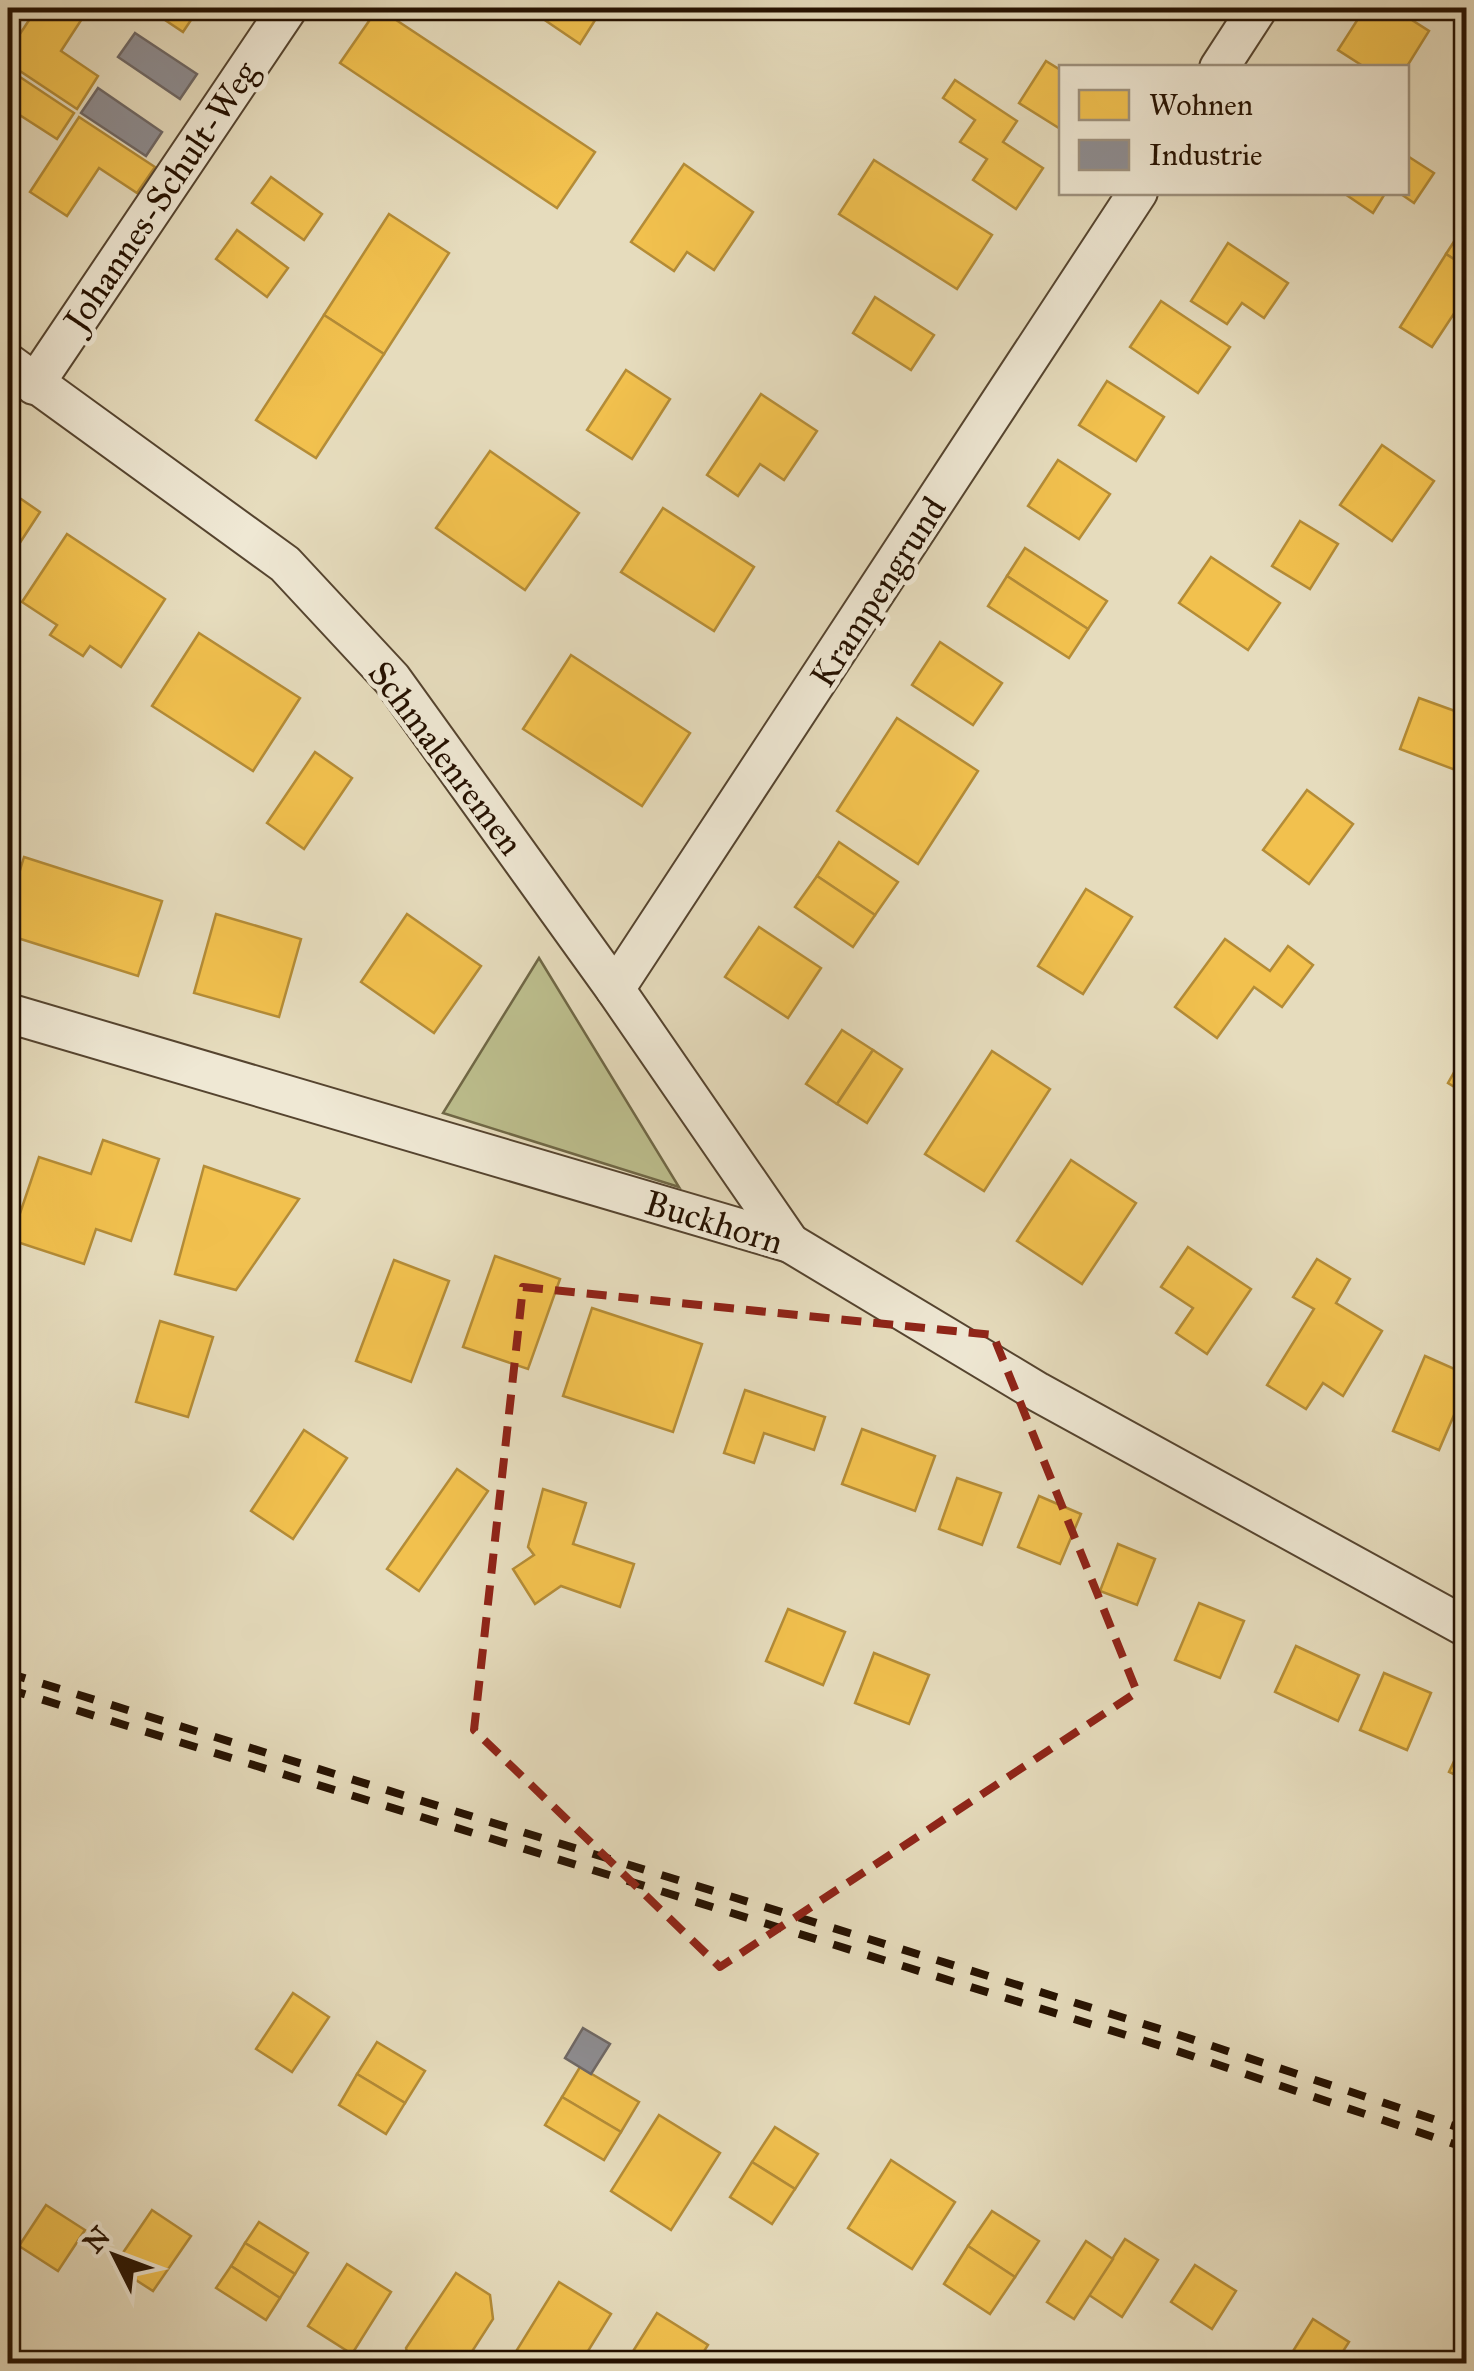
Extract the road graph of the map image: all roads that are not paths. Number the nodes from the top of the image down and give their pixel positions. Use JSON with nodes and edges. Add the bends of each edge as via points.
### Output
{"nodes":[{"id":1,"x":288,"y":8,"type":"edge"},
{"id":2,"x":1258,"y":8,"type":"edge"},
{"id":3,"x":1221,"y":65,"type":"edge"},
{"id":4,"x":1136,"y":195,"type":"edge"},
{"id":5,"x":21,"y":374,"type":"edge"},
{"id":6,"x":615,"y":989,"type":"junction"},
{"id":7,"x":8,"y":1012,"type":"edge"},
{"id":8,"x":790,"y":1243,"type":"junction"},
{"id":9,"x":1466,"y":1627,"type":"edge"}],
"edges":[{"from":1,"to":5,"type":"street","name":"Johannes-Schult-Weg"},
{"from":2,"to":3,"type":"street"},
{"from":4,"to":6,"type":"street","name":"Krampengrund"},
{"from":5,"to":6,"type":"street","name":"Schmalenremen","via":[[285,564],[392,679]]},
{"from":6,"to":8,"type":"street","name":"Schmalenremen"},
{"from":7,"to":8,"type":"street","name":"Buckhorn"},
{"from":8,"to":9,"type":"street","name":"Buckhorn","via":[[1038,1392]]}]}
